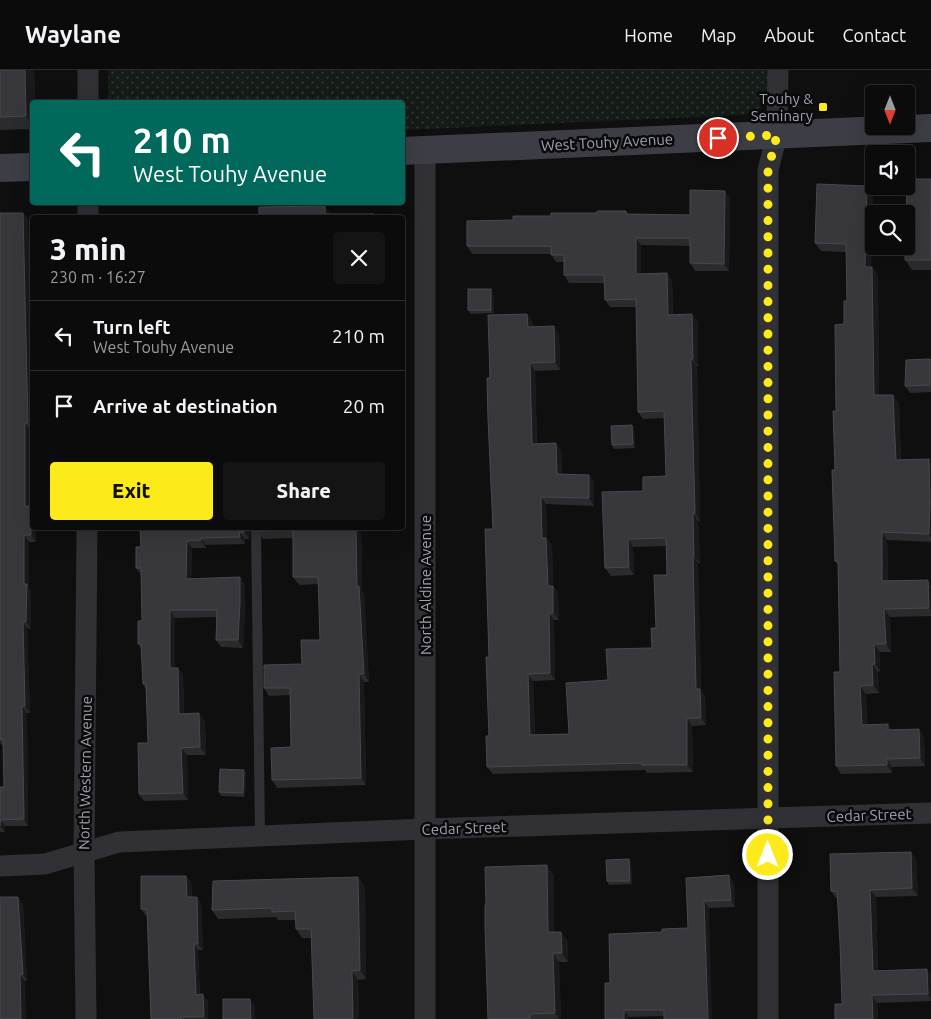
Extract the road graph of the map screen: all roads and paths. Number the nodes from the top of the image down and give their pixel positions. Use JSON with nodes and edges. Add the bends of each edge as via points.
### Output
{"nodes":[{"id":1,"x":88,"y":70,"type":"edge"},
{"id":2,"x":778,"y":70,"type":"edge"},
{"id":3,"x":88,"y":100,"type":"edge"},
{"id":4,"x":931,"y":128,"type":"edge"},
{"id":5,"x":777,"y":135,"type":"junction"},
{"id":6,"x":414,"y":151,"type":"edge"},
{"id":7,"x":30,"y":167,"type":"edge"},
{"id":8,"x":0,"y":168,"type":"edge"},
{"id":9,"x":87,"y":530,"type":"edge"},
{"id":10,"x":256,"y":530,"type":"edge"},
{"id":11,"x":931,"y":813,"type":"edge"},
{"id":12,"x":768,"y":819,"type":"junction"},
{"id":13,"x":424,"y":829,"type":"junction"},
{"id":14,"x":260,"y":835,"type":"junction"},
{"id":15,"x":84,"y":852,"type":"junction"},
{"id":16,"x":0,"y":866,"type":"edge"},
{"id":17,"x":86,"y":1019,"type":"edge"},
{"id":18,"x":425,"y":1019,"type":"edge"},
{"id":19,"x":768,"y":1019,"type":"edge"}],
"edges":[{"from":1,"to":3,"type":"street"},
{"from":2,"to":5,"type":"street"},
{"from":4,"to":5,"type":"main road","name":"West Touhy Avenue"},
{"from":5,"to":6,"type":"main road","name":"West Touhy Avenue"},
{"from":5,"to":12,"type":"street","via":[[768,170]]},
{"from":6,"to":13,"type":"street","name":"North Aldine Avenue"},
{"from":7,"to":8,"type":"main road"},
{"from":9,"to":15,"type":"street","name":"North Western Avenue"},
{"from":10,"to":14,"type":"lane"},
{"from":11,"to":12,"type":"street","name":"Cedar Street"},
{"from":12,"to":13,"type":"street","name":"Cedar Street"},
{"from":12,"to":19,"type":"street"},
{"from":13,"to":14,"type":"street","name":"Cedar Street"},
{"from":13,"to":18,"type":"street","name":"North Aldine Avenue"},
{"from":14,"to":15,"type":"street","name":"Cedar Street","via":[[119,842]]},
{"from":15,"to":16,"type":"street","name":"Cedar Street","via":[[45,864]]},
{"from":15,"to":17,"type":"street","name":"North Western Avenue"}]}
